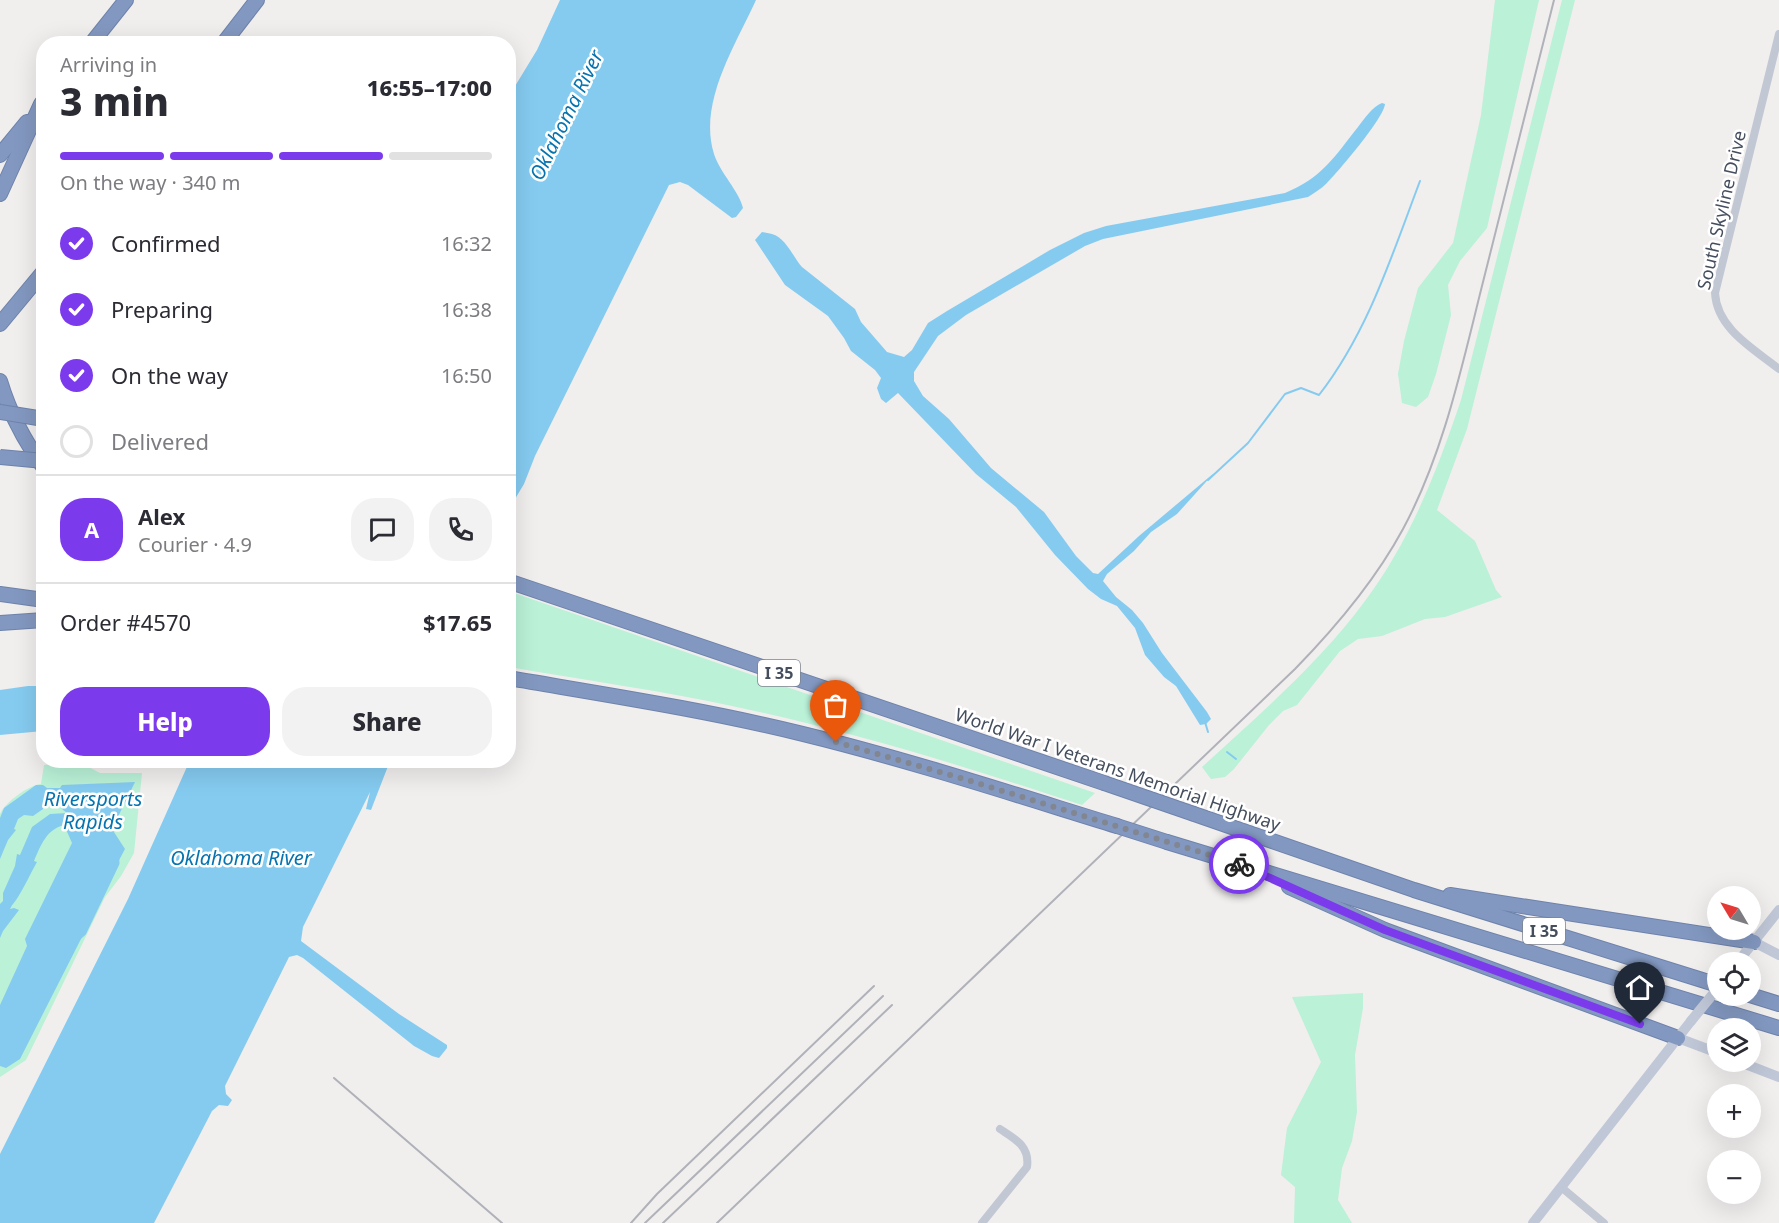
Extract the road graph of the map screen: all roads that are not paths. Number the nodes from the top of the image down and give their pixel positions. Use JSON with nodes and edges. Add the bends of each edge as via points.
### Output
{"nodes":[{"id":1,"x":126,"y":0,"type":"edge"},
{"id":2,"x":257,"y":0,"type":"edge"},
{"id":3,"x":1779,"y":34,"type":"edge"},
{"id":4,"x":97,"y":36,"type":"edge"},
{"id":5,"x":229,"y":36,"type":"edge"},
{"id":6,"x":36,"y":110,"type":"edge"},
{"id":7,"x":36,"y":116,"type":"edge"},
{"id":8,"x":0,"y":155,"type":"edge"},
{"id":9,"x":0,"y":194,"type":"edge"},
{"id":10,"x":36,"y":281,"type":"edge"},
{"id":11,"x":36,"y":293,"type":"edge"},
{"id":12,"x":10,"y":312,"type":"junction"},
{"id":13,"x":0,"y":324,"type":"edge"},
{"id":14,"x":1779,"y":369,"type":"edge"},
{"id":15,"x":0,"y":381,"type":"edge"},
{"id":16,"x":0,"y":412,"type":"edge"},
{"id":17,"x":36,"y":419,"type":"edge"},
{"id":18,"x":36,"y":455,"type":"edge"},
{"id":19,"x":0,"y":457,"type":"edge"},
{"id":20,"x":36,"y":460,"type":"edge"},
{"id":21,"x":516,"y":585,"type":"edge"},
{"id":22,"x":0,"y":594,"type":"edge"},
{"id":23,"x":36,"y":599,"type":"edge"},
{"id":24,"x":36,"y":621,"type":"edge"},
{"id":25,"x":0,"y":623,"type":"edge"},
{"id":26,"x":516,"y":680,"type":"edge"},
{"id":27,"x":1236,"y":863,"type":"junction"},
{"id":28,"x":1414,"y":890,"type":"junction"},
{"id":29,"x":1779,"y":910,"type":"edge"},
{"id":30,"x":1754,"y":942,"type":"junction"},
{"id":31,"x":1746,"y":952,"type":"edge"},
{"id":32,"x":1779,"y":955,"type":"edge"},
{"id":33,"x":1707,"y":983,"type":"edge"},
{"id":34,"x":1761,"y":998,"type":"edge"},
{"id":35,"x":1707,"y":1000,"type":"edge"},
{"id":36,"x":1779,"y":1004,"type":"edge"},
{"id":37,"x":1779,"y":1028,"type":"edge"},
{"id":38,"x":1678,"y":1038,"type":"junction"},
{"id":39,"x":1707,"y":1049,"type":"edge"},
{"id":40,"x":1761,"y":1070,"type":"edge"},
{"id":41,"x":1779,"y":1077,"type":"edge"},
{"id":42,"x":999,"y":1129,"type":"dead end"},
{"id":43,"x":1561,"y":1187,"type":"junction"},
{"id":44,"x":982,"y":1223,"type":"edge"},
{"id":45,"x":1533,"y":1223,"type":"edge"},
{"id":46,"x":1604,"y":1223,"type":"edge"}],
"edges":[{"from":1,"to":4,"type":"highway"},
{"from":2,"to":5,"type":"highway"},
{"from":3,"to":14,"type":"street","name":"South Skyline Drive","via":[[1715,293],[1728,326]]},
{"from":6,"to":8,"type":"highway"},
{"from":7,"to":9,"type":"highway"},
{"from":10,"to":12,"type":"highway"},
{"from":11,"to":12,"type":"highway"},
{"from":12,"to":13,"type":"highway"},
{"from":15,"to":18,"type":"highway"},
{"from":16,"to":17,"type":"highway","bridge":true},
{"from":19,"to":20,"type":"highway","bridge":true},
{"from":21,"to":28,"type":"highway","name":"World War I Veterans Memorial Highway","number":"I 35","bridge":true},
{"from":22,"to":23,"type":"highway"},
{"from":24,"to":25,"type":"highway"},
{"from":26,"to":27,"type":"highway","number":"I 35","bridge":true,"via":[[801,733],[936,770]]},
{"from":27,"to":37,"type":"highway","number":"I 35"},
{"from":27,"to":38,"type":"highway","via":[[1385,930]]},
{"from":28,"to":30,"type":"highway"},
{"from":28,"to":33,"type":"highway","name":"World War I Veterans Memorial Highway","number":"I 35"},
{"from":29,"to":30,"type":"main road"},
{"from":30,"to":31,"type":"main road"},
{"from":30,"to":32,"type":"main road"},
{"from":34,"to":36,"type":"highway"},
{"from":35,"to":38,"type":"main road","bridge":true},
{"from":38,"to":39,"type":"main road"},
{"from":38,"to":43,"type":"main road"},
{"from":40,"to":41,"type":"main road"},
{"from":42,"to":44,"type":"street","via":[[1022,1145],[1028,1157],[1027,1167]]},
{"from":43,"to":45,"type":"main road"},
{"from":43,"to":46,"type":"street"}]}
